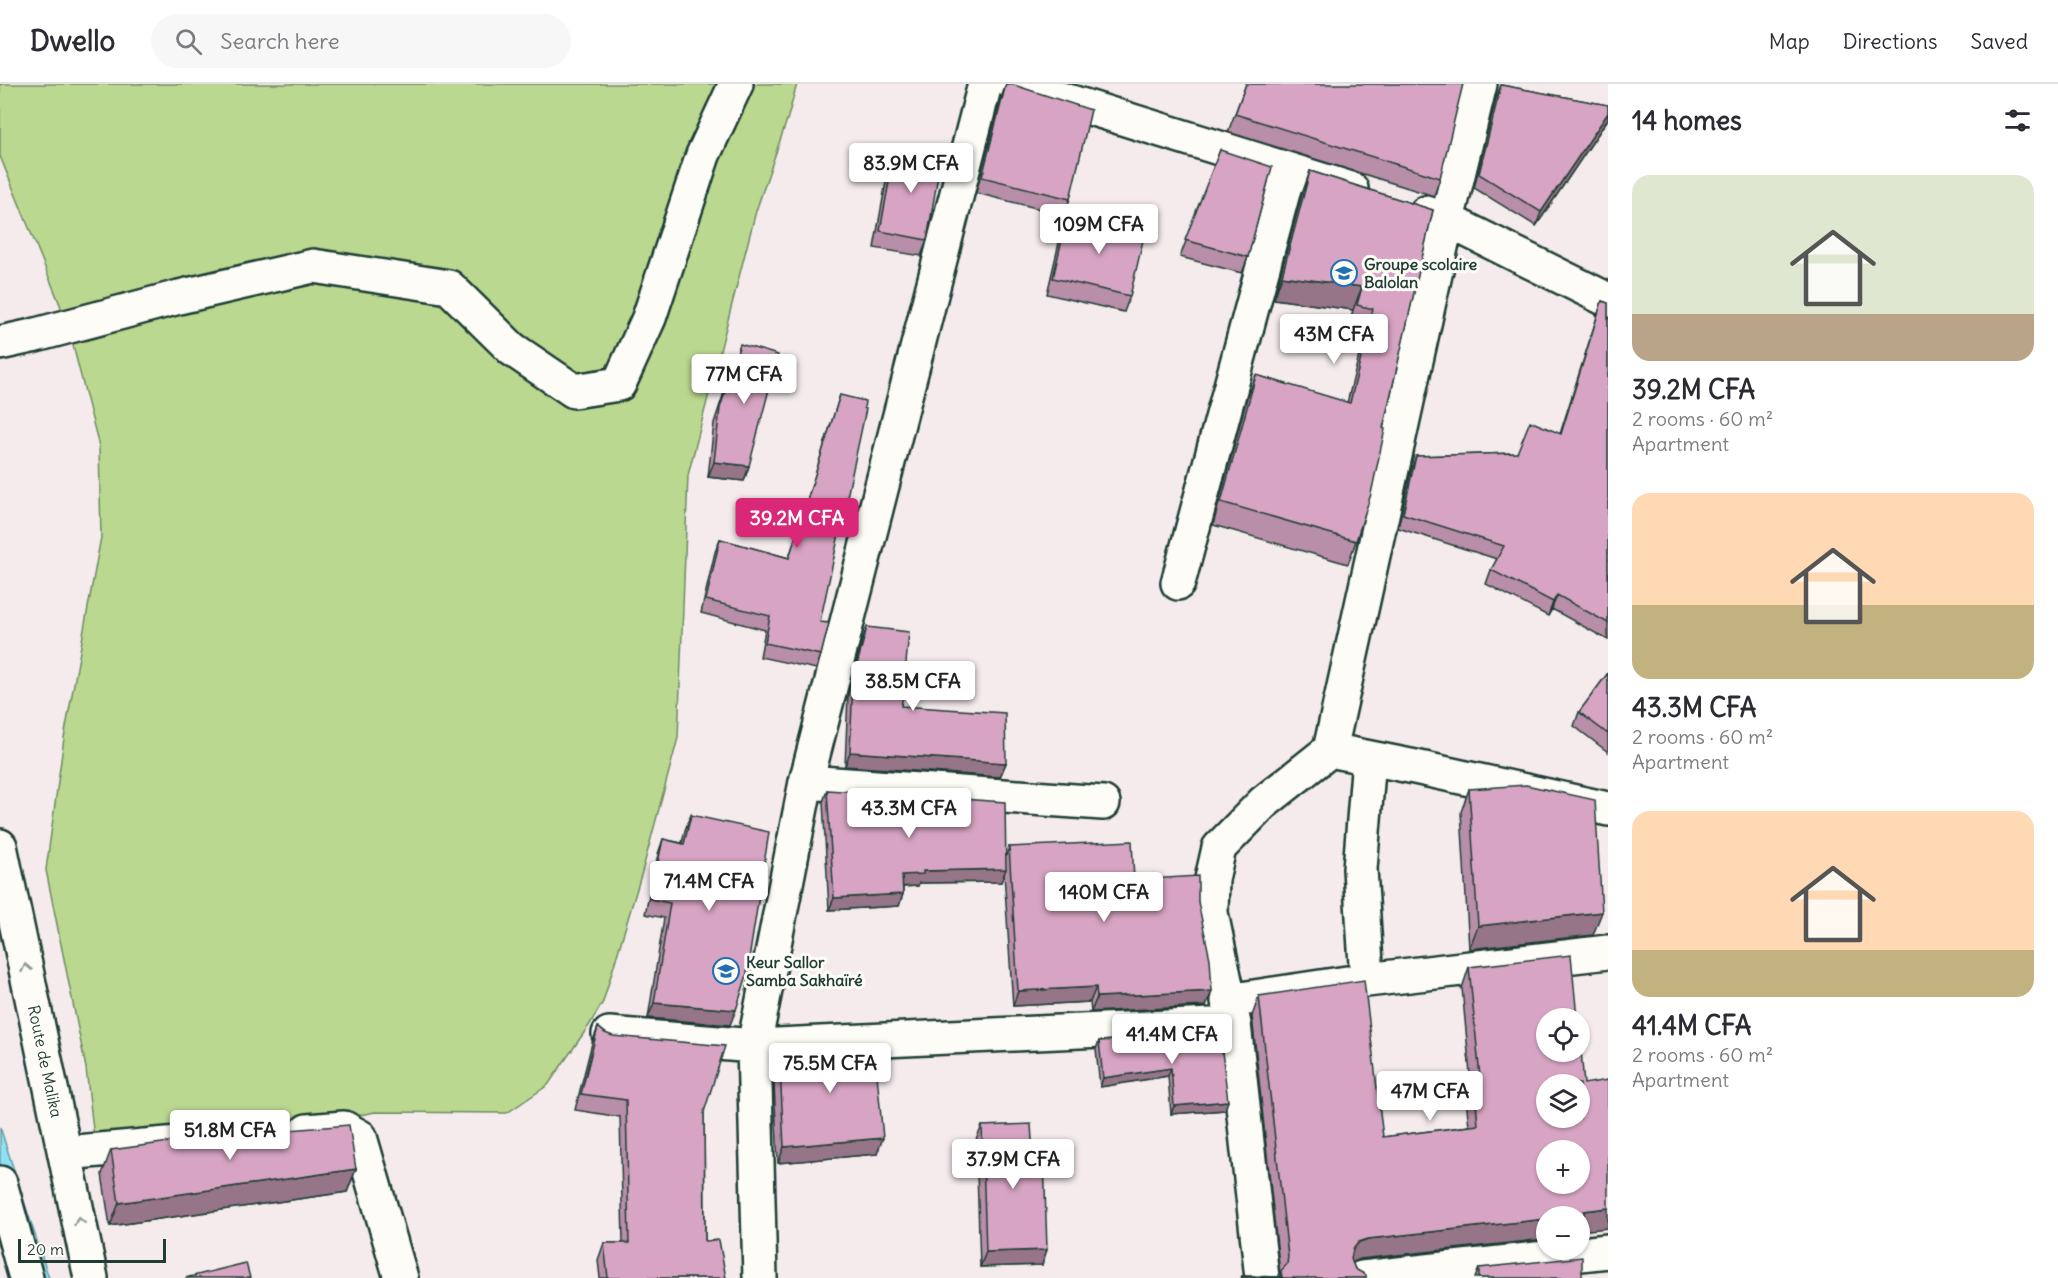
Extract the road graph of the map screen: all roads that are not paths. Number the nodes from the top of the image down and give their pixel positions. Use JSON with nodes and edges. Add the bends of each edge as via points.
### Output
{"nodes":[{"id":1,"x":736,"y":84,"type":"edge"},
{"id":2,"x":985,"y":84,"type":"edge"},
{"id":3,"x":1013,"y":84,"type":"edge"},
{"id":4,"x":1480,"y":84,"type":"edge"},
{"id":5,"x":1289,"y":170,"type":"junction"},
{"id":6,"x":1447,"y":220,"type":"junction"},
{"id":7,"x":1608,"y":300,"type":"edge"},
{"id":8,"x":0,"y":343,"type":"edge"},
{"id":9,"x":1178,"y":583,"type":"dead end"},
{"id":10,"x":1330,"y":750,"type":"junction"},
{"id":11,"x":1369,"y":758,"type":"junction"},
{"id":12,"x":806,"y":782,"type":"junction"},
{"id":13,"x":1103,"y":803,"type":"dead end"},
{"id":14,"x":1608,"y":809,"type":"edge"},
{"id":15,"x":0,"y":846,"type":"edge"},
{"id":16,"x":1608,"y":952,"type":"edge"},
{"id":17,"x":1367,"y":980,"type":"junction"},
{"id":18,"x":1231,"y":1012,"type":"junction"},
{"id":19,"x":609,"y":1034,"type":"edge"},
{"id":20,"x":754,"y":1046,"type":"junction"},
{"id":21,"x":275,"y":1134,"type":"edge"},
{"id":22,"x":216,"y":1139,"type":"edge"},
{"id":23,"x":65,"y":1153,"type":"junction"},
{"id":24,"x":0,"y":1182,"type":"edge"},
{"id":25,"x":1608,"y":1251,"type":"edge"},
{"id":26,"x":26,"y":1278,"type":"edge"},
{"id":27,"x":91,"y":1278,"type":"edge"},
{"id":28,"x":401,"y":1278,"type":"edge"},
{"id":29,"x":760,"y":1278,"type":"edge"},
{"id":30,"x":1262,"y":1278,"type":"edge"},
{"id":31,"x":1362,"y":1278,"type":"edge"}],
"edges":[{"from":1,"to":8,"type":"street","via":[[703,155],[649,318],[619,384],[574,391],[512,349],[449,287],[313,266]]},
{"from":2,"to":12,"type":"street"},
{"from":3,"to":5,"type":"street"},
{"from":4,"to":6,"type":"street"},
{"from":5,"to":6,"type":"street"},
{"from":5,"to":9,"type":"street"},
{"from":6,"to":7,"type":"street"},
{"from":6,"to":10,"type":"street"},
{"from":10,"to":11,"type":"street"},
{"from":10,"to":18,"type":"street","via":[[1263,803],[1219,848],[1212,879],[1211,913]]},
{"from":11,"to":14,"type":"street"},
{"from":11,"to":17,"type":"street","via":[[1360,869]]},
{"from":12,"to":13,"type":"street"},
{"from":12,"to":20,"type":"street"},
{"from":23,"to":15,"type":"street","name":"Route de Malika","one_way":true},
{"from":16,"to":17,"type":"street"},
{"from":17,"to":18,"type":"street"},
{"from":18,"to":20,"type":"street"},
{"from":18,"to":30,"type":"street"},
{"from":19,"to":20,"type":"street"},
{"from":20,"to":29,"type":"street"},
{"from":21,"to":28,"type":"street","via":[[344,1128],[360,1137]]},
{"from":22,"to":23,"type":"street"},
{"from":27,"to":23,"type":"street","name":"Route de Malika","one_way":true},
{"from":24,"to":26,"type":"street"},
{"from":25,"to":31,"type":"street"}]}
